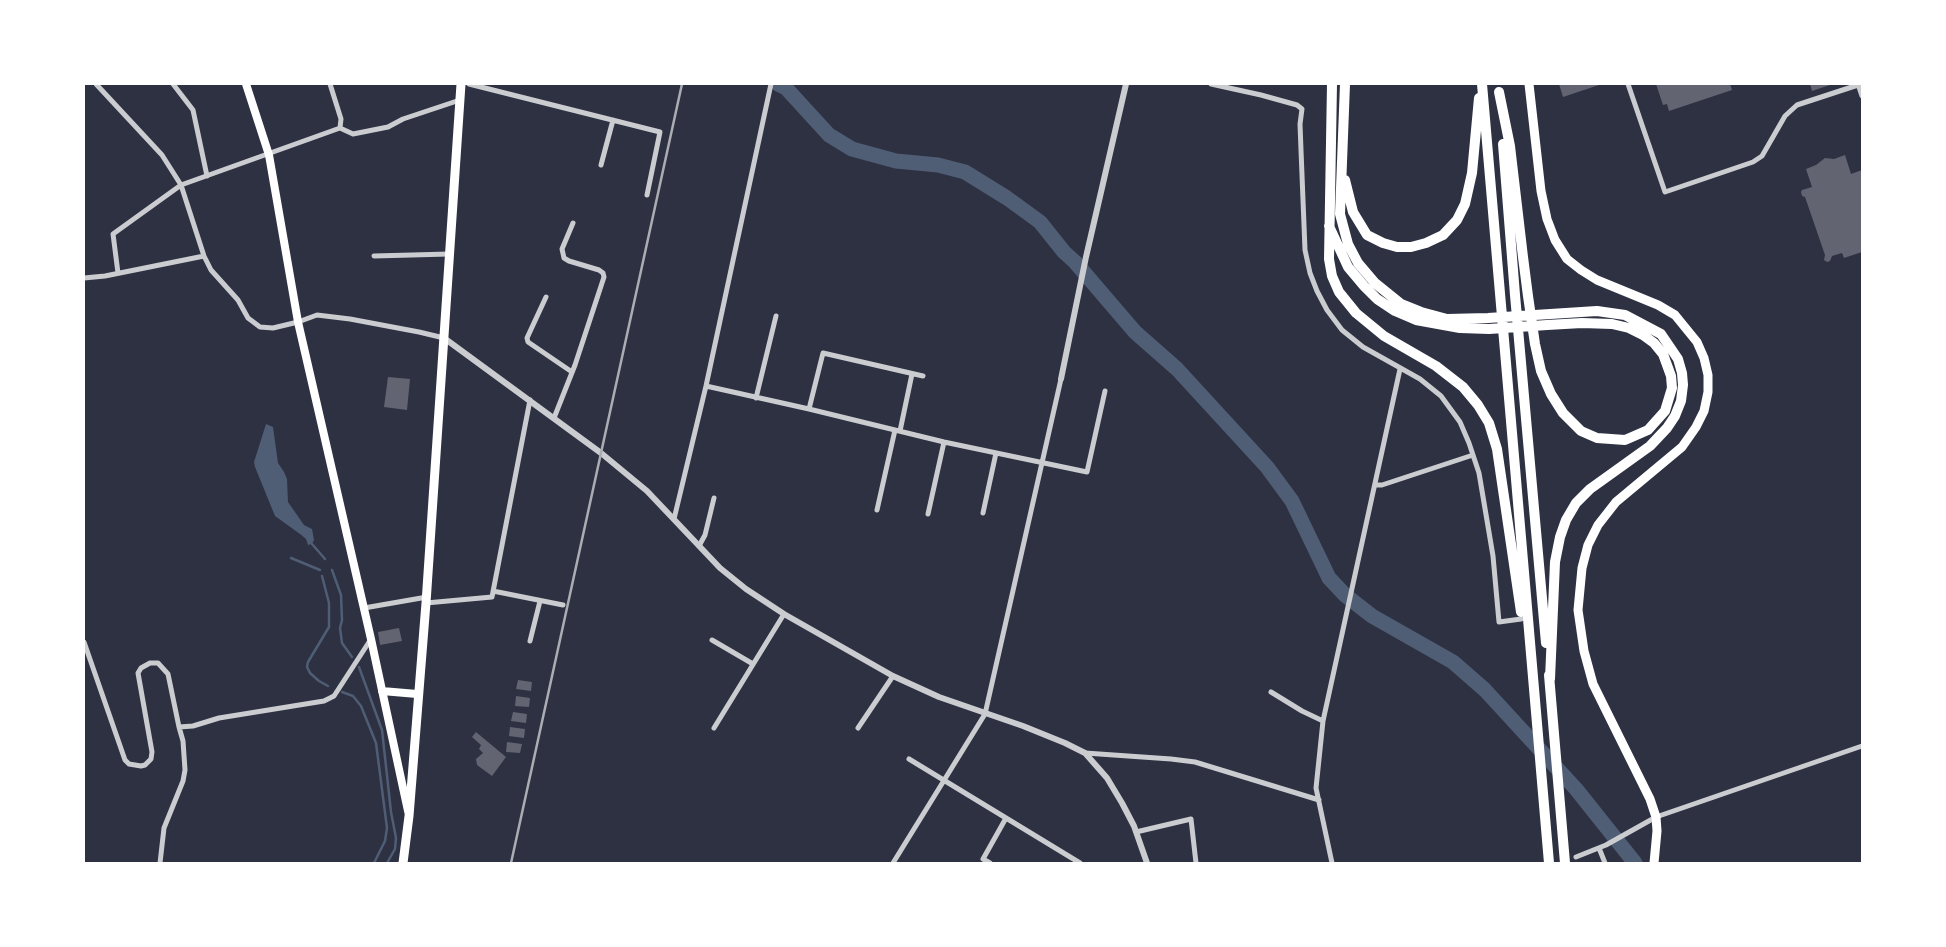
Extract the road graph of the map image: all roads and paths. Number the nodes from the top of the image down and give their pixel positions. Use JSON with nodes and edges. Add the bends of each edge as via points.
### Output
{"nodes":[{"id":1,"x":96,"y":84,"type":"edge"},
{"id":2,"x":173,"y":84,"type":"edge"},
{"id":3,"x":246,"y":84,"type":"edge"},
{"id":4,"x":330,"y":84,"type":"edge"},
{"id":5,"x":461,"y":84,"type":"edge"},
{"id":6,"x":469,"y":84,"type":"edge"},
{"id":7,"x":770,"y":84,"type":"edge"},
{"id":8,"x":1126,"y":84,"type":"edge"},
{"id":9,"x":1212,"y":84,"type":"edge"},
{"id":10,"x":1332,"y":84,"type":"edge"},
{"id":11,"x":1345,"y":84,"type":"edge"},
{"id":12,"x":1481,"y":84,"type":"edge"},
{"id":13,"x":1529,"y":84,"type":"edge"},
{"id":14,"x":1628,"y":84,"type":"edge"},
{"id":15,"x":1858,"y":84,"type":"edge"},
{"id":16,"x":1499,"y":88,"type":"edge"},
{"id":17,"x":1862,"y":96,"type":"edge"},
{"id":18,"x":460,"y":100,"type":"junction"},
{"id":19,"x":613,"y":120,"type":"junction"},
{"id":20,"x":340,"y":128,"type":"junction"},
{"id":21,"x":269,"y":154,"type":"junction"},
{"id":22,"x":601,"y":165,"type":"dead end"},
{"id":23,"x":1342,"y":170,"type":"junction"},
{"id":24,"x":207,"y":176,"type":"junction"},
{"id":25,"x":181,"y":185,"type":"junction"},
{"id":26,"x":647,"y":195,"type":"dead end"},
{"id":27,"x":573,"y":223,"type":"dead end"},
{"id":28,"x":1329,"y":226,"type":"junction"},
{"id":29,"x":449,"y":254,"type":"junction"},
{"id":30,"x":204,"y":256,"type":"junction"},
{"id":31,"x":374,"y":256,"type":"dead end"},
{"id":32,"x":118,"y":273,"type":"junction"},
{"id":33,"x":84,"y":278,"type":"edge"},
{"id":34,"x":546,"y":297,"type":"dead end"},
{"id":35,"x":776,"y":316,"type":"dead end"},
{"id":36,"x":298,"y":322,"type":"junction"},
{"id":37,"x":444,"y":338,"type":"junction"},
{"id":38,"x":1400,"y":369,"type":"junction"},
{"id":39,"x":572,"y":372,"type":"junction"},
{"id":40,"x":912,"y":374,"type":"junction"},
{"id":41,"x":924,"y":376,"type":"dead end"},
{"id":42,"x":1061,"y":379,"type":"joint"},
{"id":43,"x":706,"y":386,"type":"junction"},
{"id":44,"x":1105,"y":392,"type":"dead end"},
{"id":45,"x":756,"y":398,"type":"junction"},
{"id":46,"x":530,"y":400,"type":"junction"},
{"id":47,"x":809,"y":409,"type":"junction"},
{"id":48,"x":554,"y":418,"type":"junction"},
{"id":49,"x":898,"y":430,"type":"junction"},
{"id":50,"x":944,"y":442,"type":"junction"},
{"id":51,"x":996,"y":453,"type":"junction"},
{"id":52,"x":1473,"y":455,"type":"junction"},
{"id":53,"x":1042,"y":461,"type":"junction"},
{"id":54,"x":1375,"y":485,"type":"junction"},
{"id":55,"x":714,"y":498,"type":"dead end"},
{"id":56,"x":877,"y":510,"type":"dead end"},
{"id":57,"x":983,"y":513,"type":"dead end"},
{"id":58,"x":928,"y":514,"type":"dead end"},
{"id":59,"x":674,"y":519,"type":"junction"},
{"id":60,"x":699,"y":546,"type":"junction"},
{"id":61,"x":493,"y":591,"type":"junction"},
{"id":62,"x":426,"y":600,"type":"junction"},
{"id":63,"x":540,"y":601,"type":"junction"},
{"id":64,"x":562,"y":605,"type":"dead end"},
{"id":65,"x":364,"y":608,"type":"junction"},
{"id":66,"x":784,"y":614,"type":"junction"},
{"id":67,"x":1521,"y":619,"type":"dead end"},
{"id":68,"x":371,"y":639,"type":"junction"},
{"id":69,"x":712,"y":640,"type":"dead end"},
{"id":70,"x":530,"y":641,"type":"dead end"},
{"id":71,"x":84,"y":642,"type":"edge"},
{"id":72,"x":753,"y":664,"type":"junction"},
{"id":73,"x":893,"y":676,"type":"junction"},
{"id":74,"x":1550,"y":679,"type":"junction"},
{"id":75,"x":1533,"y":690,"type":"junction"},
{"id":76,"x":382,"y":691,"type":"junction"},
{"id":77,"x":1272,"y":692,"type":"dead end"},
{"id":78,"x":417,"y":694,"type":"junction"},
{"id":79,"x":985,"y":714,"type":"junction"},
{"id":80,"x":1323,"y":721,"type":"junction"},
{"id":81,"x":179,"y":727,"type":"junction"},
{"id":82,"x":714,"y":728,"type":"dead end"},
{"id":83,"x":858,"y":728,"type":"dead end"},
{"id":84,"x":1862,"y":746,"type":"edge"},
{"id":85,"x":1085,"y":753,"type":"junction"},
{"id":86,"x":909,"y":759,"type":"dead end"},
{"id":87,"x":944,"y":780,"type":"junction"},
{"id":88,"x":1320,"y":800,"type":"junction"},
{"id":89,"x":409,"y":816,"type":"junction"},
{"id":90,"x":1656,"y":817,"type":"junction"},
{"id":91,"x":1006,"y":818,"type":"junction"},
{"id":92,"x":1136,"y":832,"type":"junction"},
{"id":93,"x":1599,"y":848,"type":"junction"},
{"id":94,"x":1576,"y":857,"type":"dead end"},
{"id":95,"x":1654,"y":862,"type":"edge"},
{"id":96,"x":160,"y":863,"type":"edge"},
{"id":97,"x":403,"y":863,"type":"edge"},
{"id":98,"x":893,"y":863,"type":"edge"},
{"id":99,"x":990,"y":863,"type":"edge"},
{"id":100,"x":1080,"y":863,"type":"edge"},
{"id":101,"x":1147,"y":863,"type":"edge"},
{"id":102,"x":1196,"y":863,"type":"edge"},
{"id":103,"x":1332,"y":863,"type":"edge"},
{"id":104,"x":1550,"y":863,"type":"edge"},
{"id":105,"x":1565,"y":863,"type":"edge"},
{"id":106,"x":1605,"y":863,"type":"edge"}],
"edges":[{"from":1,"to":25,"type":"street","via":[[162,155]]},
{"from":2,"to":24,"type":"street","via":[[193,110]]},
{"from":3,"to":21,"type":"main road"},
{"from":4,"to":20,"type":"street","via":[[341,119]]},
{"from":5,"to":18,"type":"main road"},
{"from":6,"to":19,"type":"street"},
{"from":7,"to":43,"type":"street"},
{"from":8,"to":42,"type":"street"},
{"from":9,"to":38,"type":"street","via":[[1261,95],[1302,109],[1304,232],[1310,273],[1327,310],[1342,330]]},
{"from":10,"to":28,"type":"highway"},
{"from":11,"to":23,"type":"highway"},
{"from":12,"to":23,"type":"highway","via":[[1472,173],[1465,204],[1457,220],[1443,235],[1412,247],[1397,247],[1367,235],[1353,212]]},
{"from":12,"to":75,"type":"highway"},
{"from":13,"to":90,"type":"main road","via":[[1541,191],[1555,240],[1567,258],[1581,270],[1675,315],[1697,342],[1708,375],[1704,411],[1682,447],[1616,502],[1598,524],[1588,545],[1574,612],[1593,684]]},
{"from":14,"to":15,"type":"street","via":[[1665,192],[1753,162],[1762,156],[1785,116],[1797,105]]},
{"from":15,"to":17,"type":"street"},
{"from":16,"to":28,"type":"highway","via":[[1510,146],[1528,296],[1535,344],[1541,371],[1551,394],[1563,413],[1581,431],[1597,438],[1624,440],[1648,430],[1665,411],[1672,388],[1663,354],[1643,335],[1612,324],[1582,323],[1489,329],[1460,328],[1416,320],[1395,311],[1364,286],[1348,267]]},
{"from":16,"to":74,"type":"highway"},
{"from":18,"to":20,"type":"street","via":[[388,127],[353,134]]},
{"from":18,"to":29,"type":"main road"},
{"from":19,"to":22,"type":"street"},
{"from":19,"to":26,"type":"street","via":[[660,132]]},
{"from":20,"to":21,"type":"street"},
{"from":21,"to":24,"type":"street"},
{"from":21,"to":36,"type":"main road"},
{"from":23,"to":74,"type":"highway","via":[[1340,214],[1348,244],[1358,263],[1375,283],[1401,304],[1447,319],[1598,311],[1625,315],[1661,334],[1678,359],[1683,385],[1681,401],[1667,428],[1650,446],[1590,490],[1576,503],[1566,520],[1555,562]]},
{"from":24,"to":25,"type":"street"},
{"from":25,"to":30,"type":"street"},
{"from":25,"to":32,"type":"street","via":[[114,234]]},
{"from":27,"to":39,"type":"street","via":[[562,250],[564,258],[599,270],[604,277]]},
{"from":28,"to":75,"type":"highway","via":[[1332,276],[1339,292],[1356,313],[1384,336],[1436,366],[1463,387],[1489,423],[1498,449]]},
{"from":29,"to":31,"type":"street"},
{"from":29,"to":37,"type":"main road"},
{"from":30,"to":32,"type":"street"},
{"from":30,"to":36,"type":"street","via":[[248,318],[260,327],[273,328]]},
{"from":32,"to":33,"type":"street"},
{"from":34,"to":39,"type":"street","via":[[528,342]]},
{"from":35,"to":45,"type":"street"},
{"from":36,"to":37,"type":"street","via":[[317,315]]},
{"from":36,"to":65,"type":"main road"},
{"from":37,"to":46,"type":"street"},
{"from":37,"to":62,"type":"main road"},
{"from":38,"to":52,"type":"street","via":[[1420,379],[1446,402],[1460,422]]},
{"from":38,"to":54,"type":"street"},
{"from":39,"to":48,"type":"street"},
{"from":40,"to":41,"type":"street"},
{"from":40,"to":47,"type":"street","via":[[823,353]]},
{"from":40,"to":49,"type":"street"},
{"from":42,"to":53,"type":"street"},
{"from":43,"to":45,"type":"street"},
{"from":43,"to":59,"type":"street"},
{"from":44,"to":53,"type":"street","via":[[1087,472]]},
{"from":45,"to":47,"type":"street"},
{"from":46,"to":48,"type":"street"},
{"from":46,"to":61,"type":"street"},
{"from":47,"to":49,"type":"street"},
{"from":48,"to":59,"type":"street","via":[[601,452]]},
{"from":49,"to":50,"type":"street"},
{"from":49,"to":56,"type":"street"},
{"from":50,"to":51,"type":"street"},
{"from":50,"to":58,"type":"street"},
{"from":51,"to":53,"type":"street"},
{"from":51,"to":57,"type":"street"},
{"from":52,"to":54,"type":"street"},
{"from":52,"to":67,"type":"street","via":[[1493,556],[1499,622]]},
{"from":53,"to":79,"type":"street"},
{"from":54,"to":80,"type":"street"},
{"from":55,"to":60,"type":"street"},
{"from":59,"to":60,"type":"street"},
{"from":60,"to":66,"type":"street","via":[[746,589]]},
{"from":61,"to":62,"type":"street","via":[[492,597]]},
{"from":61,"to":63,"type":"street"},
{"from":62,"to":65,"type":"street"},
{"from":62,"to":78,"type":"main road"},
{"from":63,"to":64,"type":"street"},
{"from":63,"to":70,"type":"street"},
{"from":65,"to":68,"type":"main road"},
{"from":66,"to":72,"type":"street"},
{"from":66,"to":73,"type":"street"},
{"from":68,"to":76,"type":"main road"},
{"from":68,"to":81,"type":"street","via":[[343,685],[334,696],[324,701]]},
{"from":69,"to":72,"type":"street"},
{"from":71,"to":81,"type":"street","via":[[129,764],[141,766],[151,759],[138,673],[150,663],[158,664],[168,674]]},
{"from":72,"to":82,"type":"street"},
{"from":73,"to":79,"type":"street"},
{"from":73,"to":83,"type":"street"},
{"from":74,"to":105,"type":"highway"},
{"from":75,"to":104,"type":"highway"},
{"from":76,"to":78,"type":"main road"},
{"from":76,"to":89,"type":"main road"},
{"from":77,"to":80,"type":"street"},
{"from":78,"to":89,"type":"main road"},
{"from":79,"to":85,"type":"street","via":[[1023,726]]},
{"from":79,"to":87,"type":"street"},
{"from":80,"to":88,"type":"street","via":[[1316,788]]},
{"from":81,"to":96,"type":"street","via":[[185,770],[164,828]]},
{"from":84,"to":90,"type":"street"},
{"from":85,"to":88,"type":"street","via":[[1195,762]]},
{"from":85,"to":92,"type":"street","via":[[1107,778]]},
{"from":86,"to":87,"type":"street"},
{"from":87,"to":91,"type":"street"},
{"from":87,"to":98,"type":"street"},
{"from":88,"to":103,"type":"street"},
{"from":89,"to":97,"type":"main road"},
{"from":90,"to":93,"type":"street"},
{"from":90,"to":95,"type":"main road"},
{"from":91,"to":99,"type":"street","via":[[983,859]]},
{"from":91,"to":100,"type":"street"},
{"from":92,"to":101,"type":"street"},
{"from":92,"to":102,"type":"street","via":[[1192,819]]},
{"from":93,"to":94,"type":"street"},
{"from":93,"to":106,"type":"street"}]}
